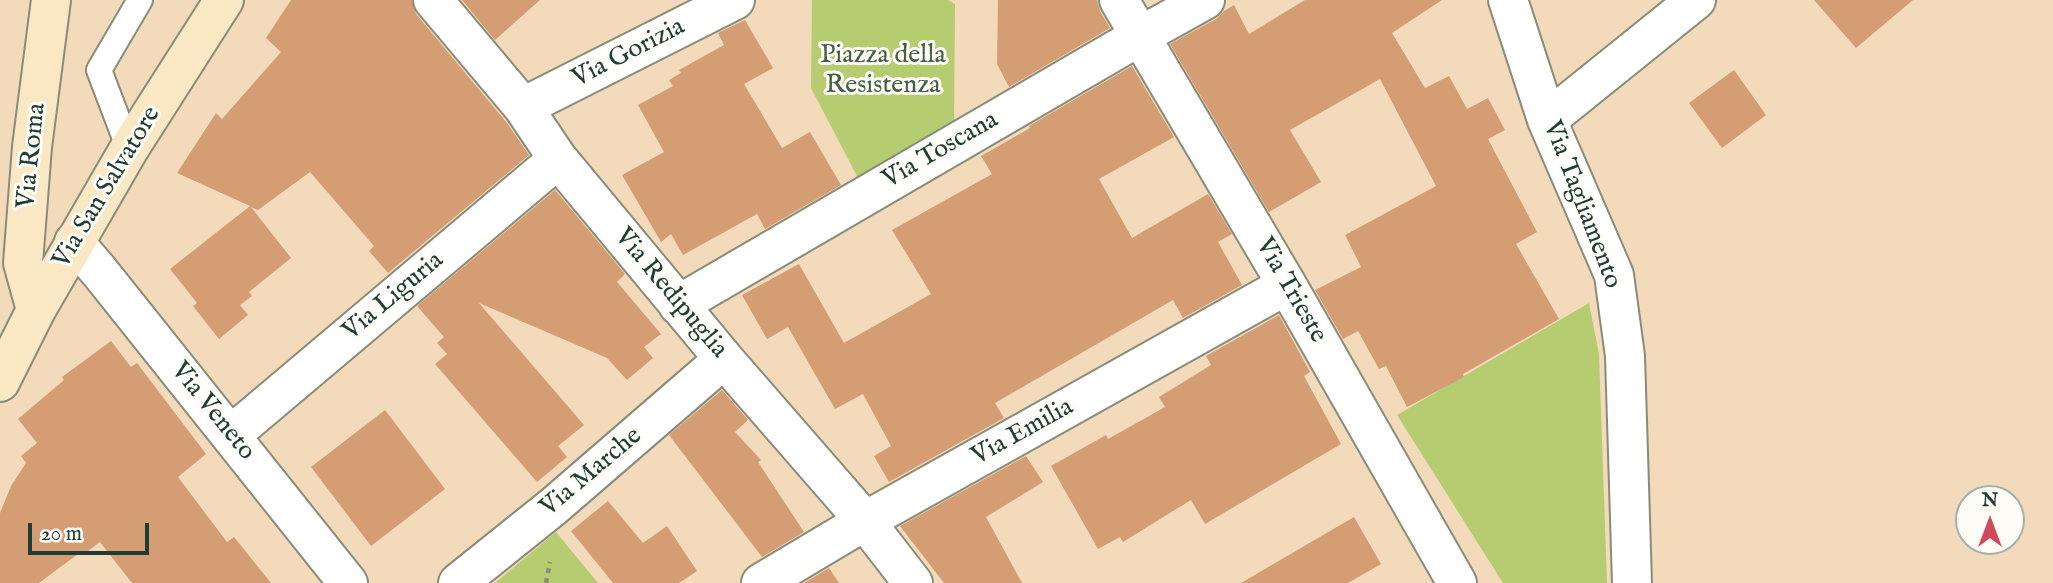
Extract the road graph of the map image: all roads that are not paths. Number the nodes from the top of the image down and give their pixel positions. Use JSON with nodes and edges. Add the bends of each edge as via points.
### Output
{"nodes":[{"id":1,"x":51,"y":0,"type":"edge"},
{"id":2,"x":140,"y":0,"type":"edge"},
{"id":3,"x":225,"y":0,"type":"edge"},
{"id":4,"x":433,"y":0,"type":"edge"},
{"id":5,"x":735,"y":0,"type":"edge"},
{"id":6,"x":1119,"y":0,"type":"edge"},
{"id":7,"x":1205,"y":0,"type":"edge"},
{"id":8,"x":1508,"y":0,"type":"edge"},
{"id":9,"x":1696,"y":0,"type":"edge"},
{"id":10,"x":1140,"y":36,"type":"junction"},
{"id":11,"x":523,"y":107,"type":"junction"},
{"id":12,"x":1547,"y":120,"type":"junction"},
{"id":13,"x":128,"y":149,"type":"junction"},
{"id":14,"x":558,"y":159,"type":"junction"},
{"id":15,"x":74,"y":242,"type":"junction"},
{"id":16,"x":1287,"y":285,"type":"junction"},
{"id":17,"x":678,"y":304,"type":"junction"},
{"id":18,"x":36,"y":310,"type":"junction"},
{"id":19,"x":724,"y":359,"type":"junction"},
{"id":20,"x":0,"y":382,"type":"edge"},
{"id":21,"x":231,"y":435,"type":"junction"},
{"id":22,"x":865,"y":522,"type":"junction"},
{"id":23,"x":348,"y":583,"type":"edge"},
{"id":24,"x":458,"y":583,"type":"edge"},
{"id":25,"x":761,"y":583,"type":"edge"},
{"id":26,"x":913,"y":583,"type":"edge"},
{"id":27,"x":1457,"y":583,"type":"edge"},
{"id":28,"x":1632,"y":583,"type":"edge"}],
"edges":[{"from":1,"to":18,"type":"street","name":"Via Roma","via":[[23,262]]},
{"from":2,"to":13,"type":"lane","via":[[99,70]]},
{"from":3,"to":13,"type":"street","name":"Via San Salvatore"},
{"from":4,"to":11,"type":"street","name":"Via Redipuglia"},
{"from":5,"to":11,"type":"street","name":"Via Gorizia"},
{"from":6,"to":10,"type":"street","name":"Via Trieste"},
{"from":7,"to":10,"type":"street","name":"Via Toscana"},
{"from":8,"to":12,"type":"street","name":"Via Tagliamento"},
{"from":9,"to":12,"type":"street"},
{"from":10,"to":16,"type":"street","name":"Via Trieste"},
{"from":10,"to":17,"type":"street","name":"Via Toscana"},
{"from":11,"to":14,"type":"street","name":"Via Redipuglia"},
{"from":12,"to":28,"type":"street","name":"Via Tagliamento","via":[[1614,275],[1625,356]]},
{"from":13,"to":15,"type":"street","name":"Via San Salvatore"},
{"from":14,"to":17,"type":"street","name":"Via Redipuglia"},
{"from":14,"to":21,"type":"street","name":"Via Liguria"},
{"from":15,"to":18,"type":"street","name":"Via San Salvatore"},
{"from":15,"to":21,"type":"street","name":"Via Veneto"},
{"from":16,"to":22,"type":"street","name":"Via Emilia"},
{"from":16,"to":27,"type":"street","name":"Via Trieste"},
{"from":17,"to":19,"type":"street","name":"Via Redipuglia"},
{"from":18,"to":20,"type":"street","name":"Via San Salvatore"},
{"from":19,"to":22,"type":"street","name":"Via Redipuglia"},
{"from":19,"to":24,"type":"street","name":"Via Marche"},
{"from":21,"to":23,"type":"street","name":"Via Veneto"},
{"from":22,"to":25,"type":"street","name":"Via Emilia"},
{"from":22,"to":26,"type":"street","name":"Via Redipuglia"}]}
